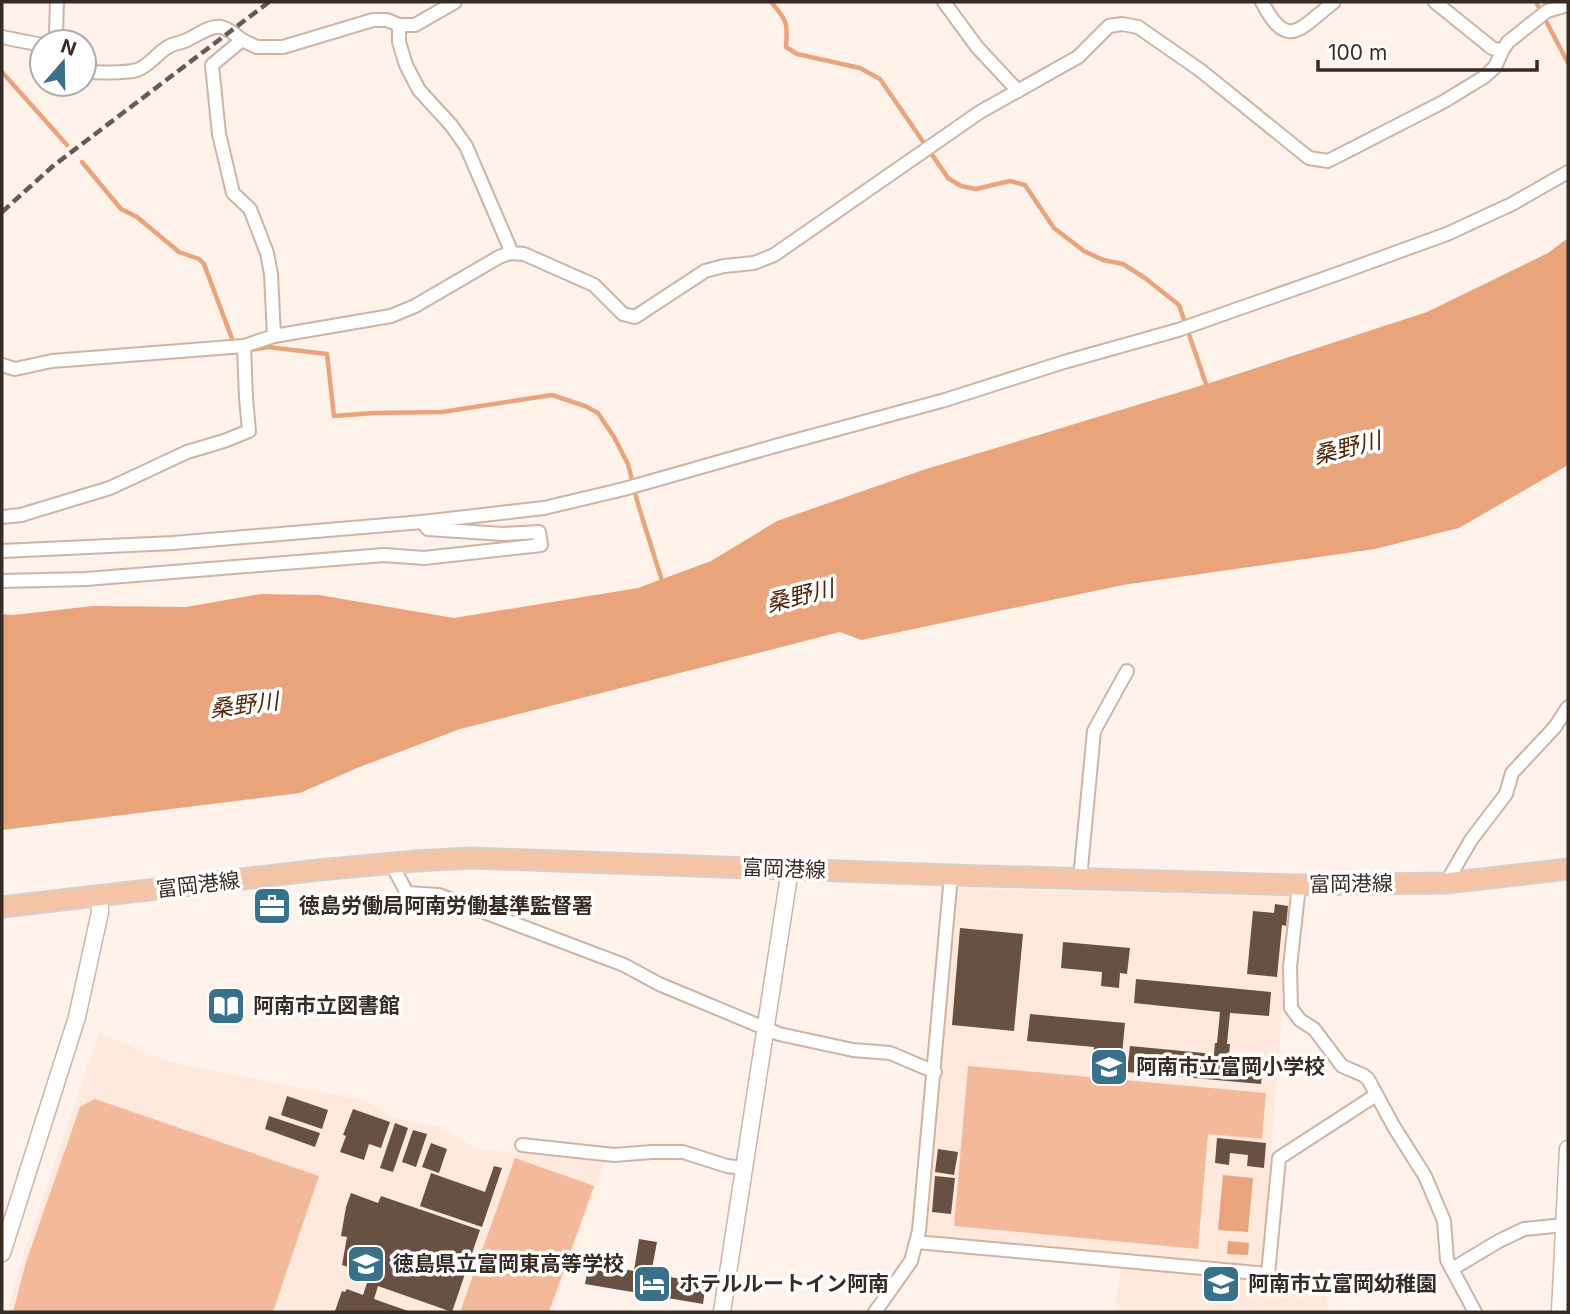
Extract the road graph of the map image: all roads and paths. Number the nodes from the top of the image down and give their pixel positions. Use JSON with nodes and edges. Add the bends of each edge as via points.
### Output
{"nodes":[{"id":1,"x":57,"y":2,"type":"edge"},
{"id":2,"x":455,"y":2,"type":"edge"},
{"id":3,"x":944,"y":2,"type":"edge"},
{"id":4,"x":1262,"y":2,"type":"edge"},
{"id":5,"x":1334,"y":2,"type":"edge"},
{"id":6,"x":1435,"y":2,"type":"edge"},
{"id":7,"x":1568,"y":5,"type":"edge"},
{"id":8,"x":1546,"y":10,"type":"edge"},
{"id":9,"x":400,"y":25,"type":"junction"},
{"id":10,"x":57,"y":28,"type":"edge"},
{"id":11,"x":2,"y":37,"type":"edge"},
{"id":12,"x":242,"y":40,"type":"junction"},
{"id":13,"x":28,"y":42,"type":"edge"},
{"id":14,"x":1502,"y":51,"type":"junction"},
{"id":15,"x":98,"y":72,"type":"edge"},
{"id":16,"x":1018,"y":91,"type":"junction"},
{"id":17,"x":1568,"y":172,"type":"edge"},
{"id":18,"x":510,"y":253,"type":"junction"},
{"id":19,"x":274,"y":336,"type":"junction"},
{"id":20,"x":244,"y":346,"type":"junction"},
{"id":21,"x":2,"y":365,"type":"edge"},
{"id":22,"x":2,"y":517,"type":"edge"},
{"id":23,"x":422,"y":522,"type":"junction"},
{"id":24,"x":2,"y":551,"type":"edge"},
{"id":25,"x":2,"y":581,"type":"edge"},
{"id":26,"x":1127,"y":671,"type":"dead end"},
{"id":27,"x":1568,"y":707,"type":"edge"},
{"id":28,"x":391,"y":863,"type":"junction"},
{"id":29,"x":790,"y":869,"type":"junction"},
{"id":30,"x":1568,"y":869,"type":"edge"},
{"id":31,"x":951,"y":875,"type":"junction"},
{"id":32,"x":1080,"y":879,"type":"junction"},
{"id":33,"x":1446,"y":883,"type":"junction"},
{"id":34,"x":1299,"y":885,"type":"junction"},
{"id":35,"x":99,"y":896,"type":"junction"},
{"id":36,"x":2,"y":907,"type":"edge"},
{"id":37,"x":766,"y":1028,"type":"junction"},
{"id":38,"x":935,"y":1072,"type":"junction"},
{"id":39,"x":1376,"y":1095,"type":"junction"},
{"id":40,"x":522,"y":1145,"type":"dead end"},
{"id":41,"x":1568,"y":1149,"type":"edge"},
{"id":42,"x":744,"y":1168,"type":"junction"},
{"id":43,"x":1567,"y":1186,"type":"edge"},
{"id":44,"x":1564,"y":1225,"type":"junction"},
{"id":45,"x":916,"y":1242,"type":"junction"},
{"id":46,"x":2,"y":1253,"type":"edge"},
{"id":47,"x":1452,"y":1269,"type":"junction"},
{"id":48,"x":722,"y":1312,"type":"edge"},
{"id":49,"x":874,"y":1312,"type":"edge"},
{"id":50,"x":1475,"y":1312,"type":"edge"},
{"id":51,"x":1560,"y":1312,"type":"edge"}],
"edges":[{"from":1,"to":10,"type":"street"},
{"from":2,"to":9,"type":"street","via":[[415,25]]},
{"from":3,"to":16,"type":"street"},
{"from":4,"to":5,"type":"street","via":[[1278,27],[1287,32],[1296,31]]},
{"from":6,"to":14,"type":"street"},
{"from":7,"to":8,"type":"street"},
{"from":8,"to":14,"type":"street"},
{"from":9,"to":12,"type":"street","via":[[373,20],[283,47],[257,47]]},
{"from":9,"to":18,"type":"street","via":[[399,42],[406,65],[419,90],[466,146]]},
{"from":11,"to":13,"type":"street"},
{"from":12,"to":15,"type":"street","via":[[215,25],[168,47],[148,65],[133,71]]},
{"from":12,"to":19,"type":"street","via":[[212,65],[219,134],[233,193],[250,209],[267,253]]},
{"from":14,"to":16,"type":"street","via":[[1484,77],[1328,161],[1309,158],[1200,70],[1138,27],[1109,26],[1078,57]]},
{"from":16,"to":18,"type":"street","via":[[980,112],[774,255],[705,271],[635,317],[623,314],[594,285],[524,254]]},
{"from":17,"to":23,"type":"street","via":[[1447,234],[1178,330],[624,489],[544,508]]},
{"from":18,"to":19,"type":"street","via":[[391,316]]},
{"from":19,"to":20,"type":"street"},
{"from":20,"to":21,"type":"street","via":[[52,361],[15,369]]},
{"from":20,"to":22,"type":"street","via":[[250,431],[187,452],[110,488]]},
{"from":23,"to":24,"type":"street","via":[[173,543]]},
{"from":23,"to":25,"type":"street","via":[[428,529],[539,532],[541,545],[424,558],[384,555],[86,579]]},
{"from":26,"to":32,"type":"street","via":[[1094,731]]},
{"from":27,"to":33,"type":"street","via":[[1513,773],[1506,794]]},
{"from":28,"to":29,"type":"main road","name":"富岡港線","via":[[470,858]]},
{"from":28,"to":35,"type":"main road","name":"富岡港線"},
{"from":28,"to":37,"type":"street","via":[[407,893],[439,895],[624,965],[659,985]]},
{"from":29,"to":31,"type":"main road","name":"富岡港線"},
{"from":29,"to":37,"type":"street"},
{"from":30,"to":33,"type":"main road","name":"富岡港線"},
{"from":31,"to":32,"type":"main road","name":"富岡港線"},
{"from":31,"to":38,"type":"street"},
{"from":32,"to":34,"type":"main road","name":"富岡港線"},
{"from":33,"to":34,"type":"main road","name":"富岡港線"},
{"from":34,"to":39,"type":"street","via":[[1290,967],[1291,1008],[1342,1066],[1368,1079]]},
{"from":35,"to":36,"type":"main road","name":"富岡港線"},
{"from":35,"to":46,"type":"street","via":[[100,912],[77,1017]]},
{"from":37,"to":38,"type":"street","via":[[853,1050],[890,1053]]},
{"from":37,"to":42,"type":"street"},
{"from":38,"to":45,"type":"street"},
{"from":39,"to":45,"type":"street","via":[[1279,1158],[1268,1274]]},
{"from":39,"to":47,"type":"street","via":[[1425,1175],[1444,1221]]},
{"from":40,"to":42,"type":"street","via":[[614,1155],[683,1152]]},
{"from":41,"to":43,"type":"street"},
{"from":42,"to":48,"type":"street"},
{"from":43,"to":44,"type":"street"},
{"from":44,"to":47,"type":"street","via":[[1524,1229]]},
{"from":44,"to":51,"type":"street"},
{"from":45,"to":49,"type":"street","via":[[911,1261]]},
{"from":47,"to":50,"type":"street"}]}
